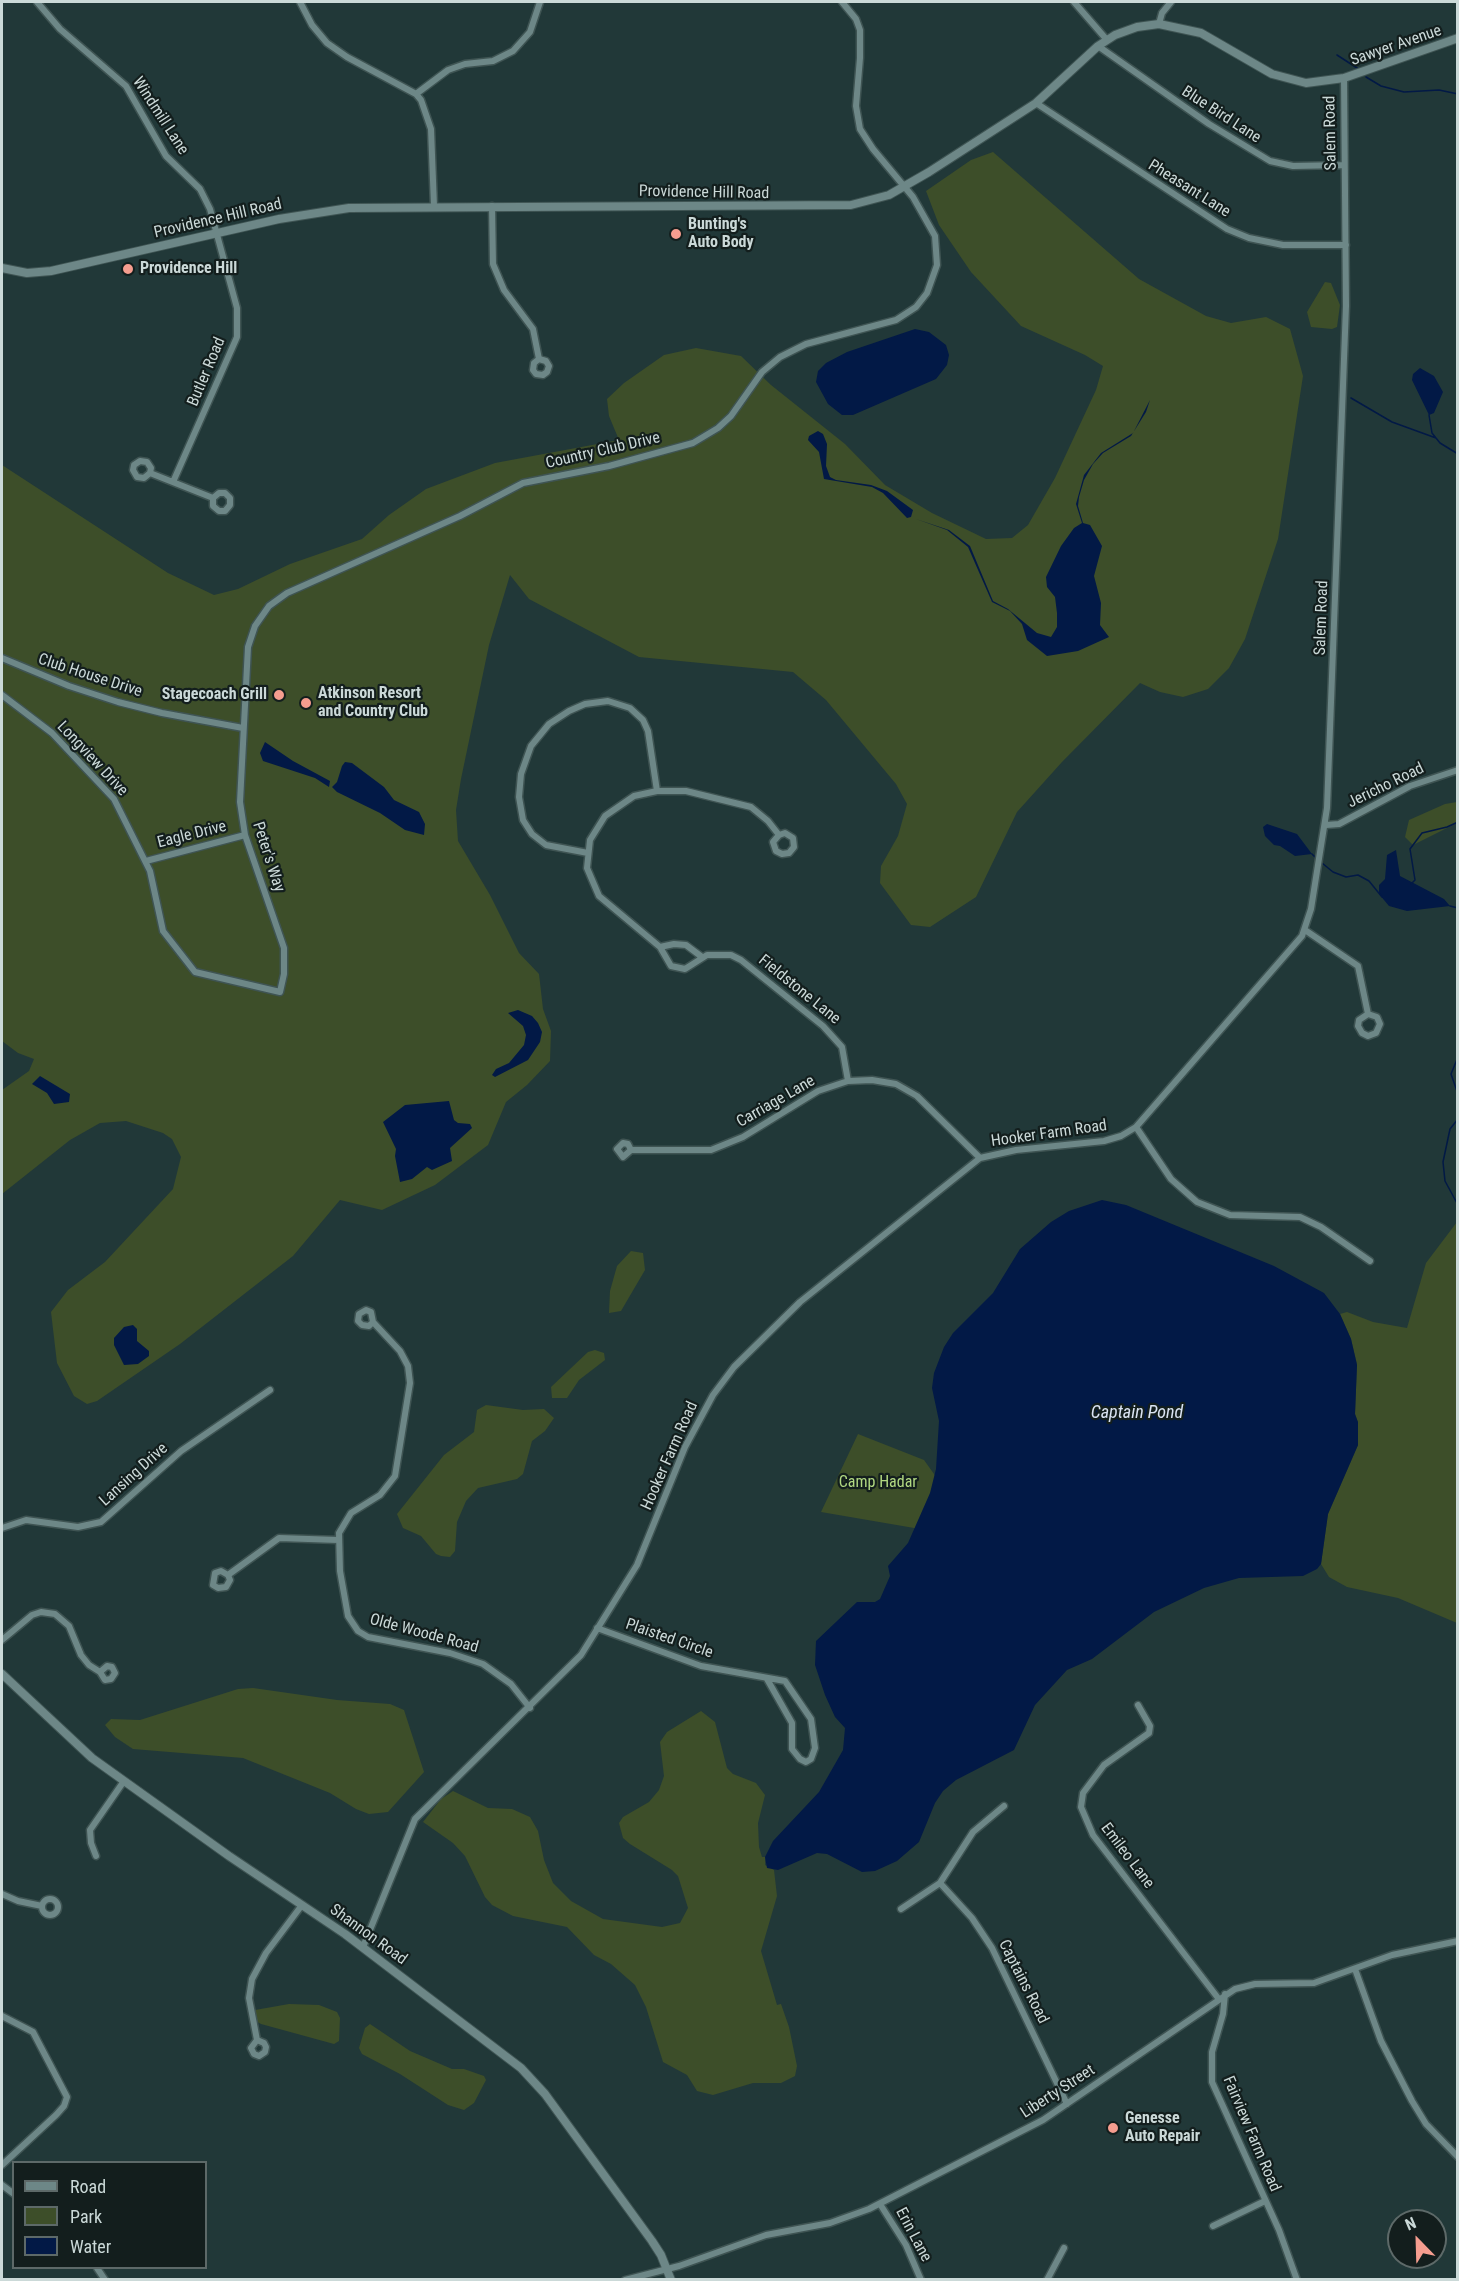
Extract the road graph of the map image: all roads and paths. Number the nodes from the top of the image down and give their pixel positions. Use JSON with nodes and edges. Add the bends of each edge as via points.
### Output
{"nodes":[{"id":1,"x":37,"y":2,"type":"edge"},
{"id":2,"x":300,"y":2,"type":"edge"},
{"id":3,"x":540,"y":2,"type":"edge"},
{"id":4,"x":842,"y":2,"type":"edge"},
{"id":5,"x":1074,"y":2,"type":"edge"},
{"id":6,"x":1171,"y":2,"type":"edge"},
{"id":7,"x":1159,"y":24,"type":"junction"},
{"id":8,"x":1458,"y":38,"type":"edge"},
{"id":9,"x":1107,"y":40,"type":"junction"},
{"id":10,"x":1098,"y":46,"type":"junction"},
{"id":11,"x":1344,"y":78,"type":"junction"},
{"id":12,"x":416,"y":94,"type":"junction"},
{"id":13,"x":1036,"y":103,"type":"junction"},
{"id":14,"x":1344,"y":165,"type":"junction"},
{"id":15,"x":905,"y":186,"type":"junction"},
{"id":16,"x":434,"y":206,"type":"junction"},
{"id":17,"x":492,"y":206,"type":"junction"},
{"id":18,"x":216,"y":233,"type":"junction"},
{"id":19,"x":1346,"y":245,"type":"junction"},
{"id":20,"x":2,"y":268,"type":"edge"},
{"id":21,"x":539,"y":359,"type":"dead end"},
{"id":22,"x":150,"y":473,"type":"dead end"},
{"id":23,"x":173,"y":482,"type":"junction"},
{"id":24,"x":213,"y":498,"type":"dead end"},
{"id":25,"x":3,"y":661,"type":"edge"},
{"id":26,"x":2,"y":695,"type":"edge"},
{"id":27,"x":243,"y":728,"type":"junction"},
{"id":28,"x":1458,"y":770,"type":"edge"},
{"id":29,"x":657,"y":790,"type":"junction"},
{"id":30,"x":1326,"y":825,"type":"junction"},
{"id":31,"x":779,"y":835,"type":"dead end"},
{"id":32,"x":245,"y":836,"type":"junction"},
{"id":33,"x":588,"y":853,"type":"junction"},
{"id":34,"x":146,"y":861,"type":"junction"},
{"id":35,"x":1305,"y":930,"type":"junction"},
{"id":36,"x":660,"y":947,"type":"junction"},
{"id":37,"x":702,"y":957,"type":"junction"},
{"id":38,"x":280,"y":992,"type":"joint"},
{"id":39,"x":1368,"y":1014,"type":"dead end"},
{"id":40,"x":848,"y":1081,"type":"junction"},
{"id":41,"x":1160,"y":1103,"type":"joint"},
{"id":42,"x":1136,"y":1127,"type":"junction"},
{"id":43,"x":631,"y":1150,"type":"dead end"},
{"id":44,"x":980,"y":1158,"type":"junction"},
{"id":45,"x":1370,"y":1261,"type":"dead end"},
{"id":46,"x":373,"y":1322,"type":"dead end"},
{"id":47,"x":270,"y":1390,"type":"dead end"},
{"id":48,"x":2,"y":1528,"type":"edge"},
{"id":49,"x":338,"y":1540,"type":"junction"},
{"id":50,"x":228,"y":1575,"type":"dead end"},
{"id":51,"x":597,"y":1628,"type":"junction"},
{"id":52,"x":2,"y":1640,"type":"edge"},
{"id":53,"x":100,"y":1672,"type":"dead end"},
{"id":54,"x":2,"y":1674,"type":"edge"},
{"id":55,"x":767,"y":1679,"type":"junction"},
{"id":56,"x":1138,"y":1705,"type":"dead end"},
{"id":57,"x":530,"y":1708,"type":"junction"},
{"id":58,"x":124,"y":1781,"type":"junction"},
{"id":59,"x":1005,"y":1806,"type":"dead end"},
{"id":60,"x":96,"y":1856,"type":"dead end"},
{"id":61,"x":940,"y":1883,"type":"junction"},
{"id":62,"x":2,"y":1894,"type":"edge"},
{"id":63,"x":302,"y":1905,"type":"junction"},
{"id":64,"x":42,"y":1906,"type":"dead end"},
{"id":65,"x":901,"y":1909,"type":"dead end"},
{"id":66,"x":1458,"y":1941,"type":"edge"},
{"id":67,"x":363,"y":1947,"type":"junction"},
{"id":68,"x":1355,"y":1969,"type":"junction"},
{"id":69,"x":1225,"y":1994,"type":"junction"},
{"id":70,"x":1218,"y":1998,"type":"junction"},
{"id":71,"x":2,"y":2016,"type":"edge"},
{"id":72,"x":257,"y":2040,"type":"dead end"},
{"id":73,"x":1067,"y":2104,"type":"junction"},
{"id":74,"x":1458,"y":2157,"type":"edge"},
{"id":75,"x":2,"y":2165,"type":"edge"},
{"id":76,"x":1265,"y":2201,"type":"junction"},
{"id":77,"x":880,"y":2204,"type":"junction"},
{"id":78,"x":1212,"y":2226,"type":"dead end"},
{"id":79,"x":1064,"y":2248,"type":"dead end"},
{"id":80,"x":668,"y":2269,"type":"junction"},
{"id":81,"x":625,"y":2280,"type":"edge"},
{"id":82,"x":670,"y":2280,"type":"edge"},
{"id":83,"x":921,"y":2280,"type":"edge"},
{"id":84,"x":1047,"y":2280,"type":"edge"},
{"id":85,"x":1298,"y":2280,"type":"edge"}],
"edges":[{"from":1,"to":18,"type":"street","name":"Windmill Lane","via":[[57,26],[126,86],[166,156],[206,199]]},
{"from":2,"to":12,"type":"street","via":[[312,25],[332,46]]},
{"from":3,"to":12,"type":"street","via":[[530,32],[513,51],[493,61],[448,70]]},
{"from":4,"to":15,"type":"street","name":"Country Club Drive","via":[[860,30],[856,106],[860,129]]},
{"from":5,"to":9,"type":"street"},
{"from":6,"to":7,"type":"street"},
{"from":7,"to":9,"type":"street","name":"Providence Hill Road","via":[[1137,27]]},
{"from":7,"to":11,"type":"street","name":"Providence Hill Road","via":[[1190,29],[1212,38],[1283,79],[1306,83]]},
{"from":8,"to":11,"type":"street","name":"Sawyer Avenue"},
{"from":9,"to":10,"type":"street","name":"Providence Hill Road"},
{"from":10,"to":13,"type":"street","name":"Providence Hill Road"},
{"from":10,"to":14,"type":"street","name":"Blue Bird Lane","via":[[1209,124],[1270,161],[1293,166]]},
{"from":11,"to":14,"type":"street","name":"Salem Road"},
{"from":12,"to":16,"type":"street","via":[[431,129]]},
{"from":13,"to":15,"type":"street","name":"Providence Hill Road"},
{"from":13,"to":19,"type":"street","name":"Pheasant Lane","via":[[1227,229],[1283,245]]},
{"from":14,"to":19,"type":"street","name":"Salem Road"},
{"from":15,"to":17,"type":"street","name":"Providence Hill Road","via":[[874,201],[833,206]]},
{"from":15,"to":27,"type":"street","name":"Country Club Drive","via":[[933,231],[938,254],[930,288],[912,310],[891,322],[790,351],[762,372],[731,416],[693,443],[609,466],[523,483],[460,516],[287,593],[262,616],[248,647]]},
{"from":16,"to":17,"type":"street","name":"Providence Hill Road"},
{"from":16,"to":18,"type":"street","name":"Providence Hill Road","via":[[331,209]]},
{"from":17,"to":21,"type":"street","via":[[495,271],[533,329]]},
{"from":18,"to":20,"type":"street","name":"Providence Hill Road","via":[[51,271],[27,273]]},
{"from":18,"to":23,"type":"street","name":"Butler Road","via":[[237,308],[237,337]]},
{"from":19,"to":30,"type":"street","name":"Salem Road"},
{"from":22,"to":23,"type":"street"},
{"from":23,"to":24,"type":"street"},
{"from":25,"to":27,"type":"street","name":"Club House Drive","via":[[118,702]]},
{"from":26,"to":34,"type":"street","name":"Longview Drive","via":[[52,733],[109,792]]},
{"from":27,"to":32,"type":"street","name":"Peter's Way","via":[[239,790]]},
{"from":28,"to":30,"type":"street","name":"Jericho Road","via":[[1410,786],[1339,824]]},
{"from":29,"to":31,"type":"street","via":[[686,791],[744,804]]},
{"from":29,"to":33,"type":"street","via":[[634,796],[605,816],[592,835]]},
{"from":29,"to":33,"type":"street","via":[[648,731],[630,708],[614,702],[596,702],[571,710],[549,724],[524,762],[520,808],[529,830],[541,842]]},
{"from":30,"to":35,"type":"street","name":"Salem Road"},
{"from":32,"to":34,"type":"street","name":"Eagle Drive"},
{"from":32,"to":38,"type":"street","name":"Peter's Way","via":[[282,941],[285,961]]},
{"from":33,"to":36,"type":"street","name":"Fieldstone Lane","via":[[589,874],[599,896]]},
{"from":34,"to":38,"type":"street","name":"Longview Drive","via":[[163,932],[195,972]]},
{"from":35,"to":39,"type":"street","via":[[1358,966]]},
{"from":35,"to":41,"type":"street","name":"Salem Road","via":[[1292,951]]},
{"from":36,"to":37,"type":"street","name":"Fieldstone Lane","via":[[686,945]]},
{"from":36,"to":37,"type":"street","name":"Fieldstone Lane","via":[[675,969],[685,969]]},
{"from":37,"to":40,"type":"street","name":"Fieldstone Lane","via":[[736,957],[823,1026],[842,1047]]},
{"from":40,"to":43,"type":"street","name":"Carriage Lane","via":[[818,1091],[722,1147],[700,1152]]},
{"from":40,"to":44,"type":"street","name":"Carriage Lane","via":[[884,1082],[907,1089]]},
{"from":41,"to":42,"type":"street","name":"Hooker Farm Road"},
{"from":42,"to":44,"type":"street","name":"Hooker Farm Road","via":[[1104,1141],[1016,1150]]},
{"from":42,"to":45,"type":"street","via":[[1171,1179],[1197,1202],[1230,1215],[1288,1215],[1311,1221]]},
{"from":44,"to":51,"type":"street","name":"Hooker Farm Road","via":[[800,1302],[726,1376],[685,1447],[642,1554]]},
{"from":46,"to":49,"type":"street","via":[[400,1351],[410,1372],[399,1459],[389,1486],[351,1513]]},
{"from":47,"to":48,"type":"street","name":"Lansing Drive","via":[[181,1451],[101,1522],[78,1527],[26,1520]]},
{"from":49,"to":50,"type":"street","via":[[279,1538]]},
{"from":49,"to":57,"type":"street","name":"Olde Woode Road","via":[[344,1605],[358,1631],[376,1639],[451,1653],[483,1664],[511,1684]]},
{"from":51,"to":55,"type":"street","name":"Plaisted Circle","via":[[701,1666]]},
{"from":51,"to":57,"type":"street","name":"Hooker Farm Road","via":[[578,1660]]},
{"from":52,"to":53,"type":"street","via":[[32,1615],[55,1614],[69,1626],[86,1662]]},
{"from":54,"to":58,"type":"street","name":"Shannon Road","via":[[79,1747]]},
{"from":55,"to":55,"type":"street","name":"Plaisted Circle","via":[[789,1684],[808,1714],[814,1754],[806,1762],[792,1749],[792,1723]]},
{"from":56,"to":70,"type":"street","name":"Emileo Lane","via":[[1150,1726],[1149,1733],[1104,1765],[1083,1793],[1081,1807],[1093,1835]]},
{"from":57,"to":67,"type":"street","name":"Hooker Farm Road","via":[[415,1819]]},
{"from":58,"to":60,"type":"street","via":[[90,1830]]},
{"from":58,"to":63,"type":"street","name":"Shannon Road"},
{"from":59,"to":61,"type":"street","via":[[973,1832]]},
{"from":61,"to":65,"type":"street"},
{"from":61,"to":73,"type":"street","name":"Captains Road","via":[[972,1918],[992,1948]]},
{"from":62,"to":64,"type":"street"},
{"from":63,"to":67,"type":"street","name":"Shannon Road"},
{"from":63,"to":72,"type":"street","via":[[252,1979],[249,1998]]},
{"from":66,"to":68,"type":"street","name":"Liberty Street","via":[[1397,1954]]},
{"from":67,"to":80,"type":"street","name":"Shannon Road","via":[[530,2076],[652,2241]]},
{"from":68,"to":69,"type":"street","name":"Liberty Street","via":[[1314,1983],[1248,1985]]},
{"from":68,"to":74,"type":"street","via":[[1384,2048],[1412,2101],[1426,2124]]},
{"from":69,"to":70,"type":"street","name":"Liberty Street"},
{"from":69,"to":76,"type":"street","name":"Fairview Farm Road","via":[[1212,2052],[1212,2082]]},
{"from":70,"to":73,"type":"street","name":"Liberty Street"},
{"from":71,"to":75,"type":"street","via":[[37,2037],[66,2093],[56,2115]]},
{"from":73,"to":77,"type":"street","name":"Liberty Street","via":[[1022,2132]]},
{"from":76,"to":78,"type":"street"},
{"from":76,"to":85,"type":"street","name":"Fairview Farm Road"},
{"from":77,"to":80,"type":"street","name":"Liberty Street","via":[[847,2218],[766,2235]]},
{"from":77,"to":83,"type":"street","name":"Erin Lane"},
{"from":79,"to":84,"type":"street"},
{"from":80,"to":81,"type":"street","name":"Liberty Street"},
{"from":80,"to":82,"type":"street","name":"Shannon Road"}]}
